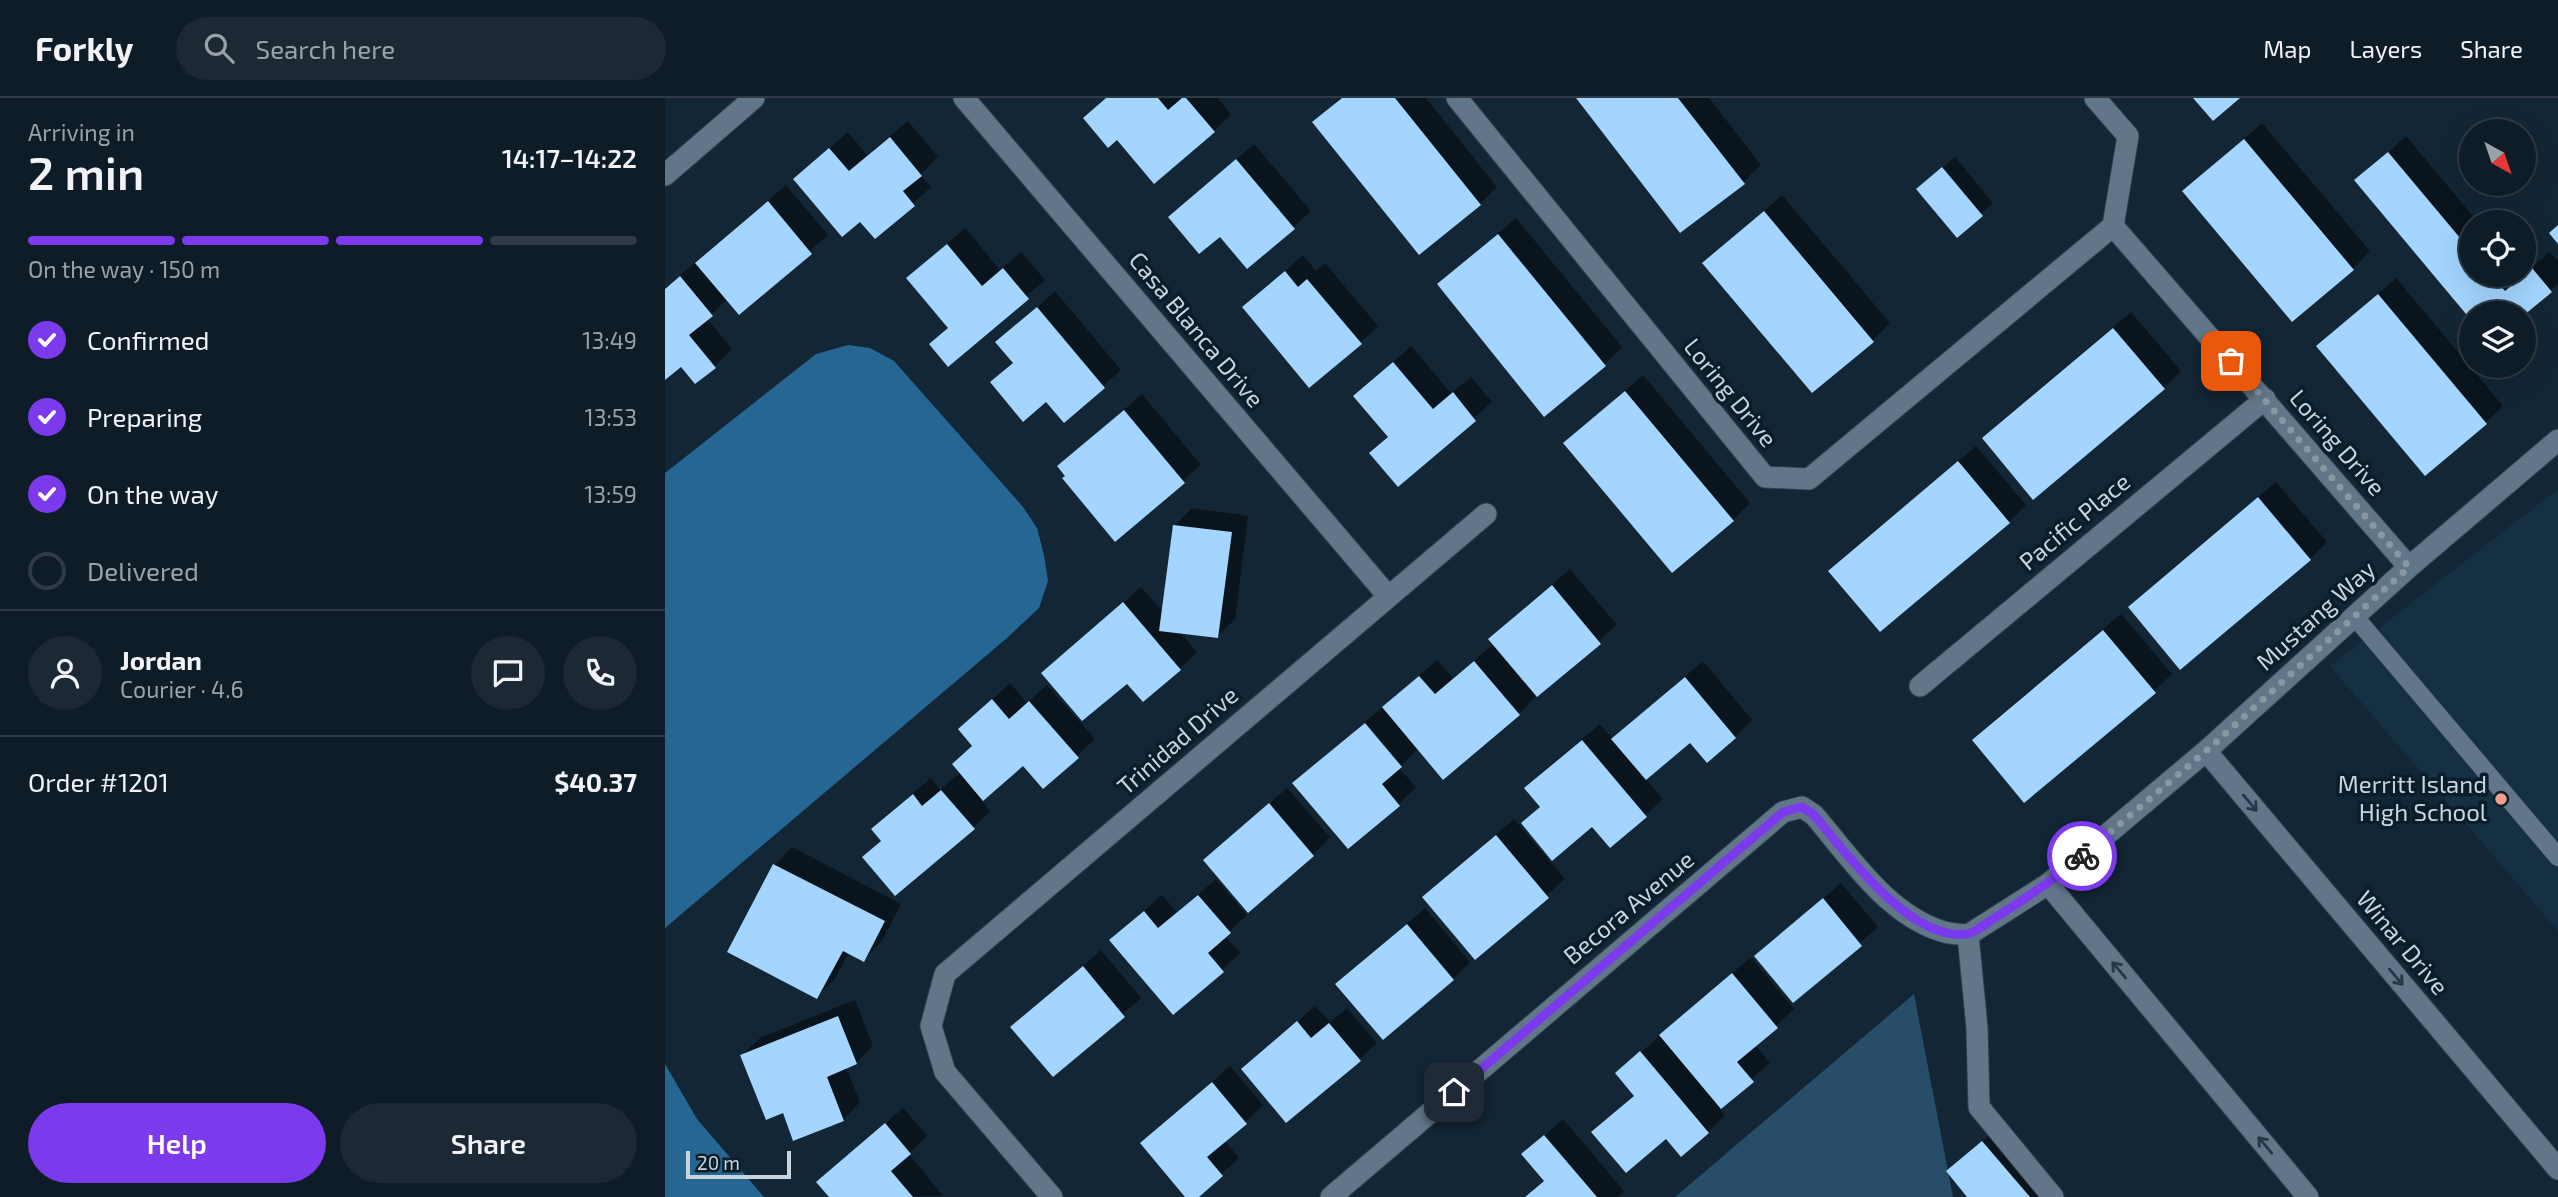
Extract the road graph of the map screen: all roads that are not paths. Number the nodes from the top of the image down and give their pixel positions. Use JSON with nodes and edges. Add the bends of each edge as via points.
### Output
{"nodes":[{"id":1,"x":754,"y":98,"type":"edge"},
{"id":2,"x":964,"y":98,"type":"edge"},
{"id":3,"x":1457,"y":98,"type":"edge"},
{"id":4,"x":2095,"y":98,"type":"edge"},
{"id":5,"x":665,"y":175,"type":"edge"},
{"id":6,"x":2113,"y":226,"type":"junction"},
{"id":7,"x":2265,"y":399,"type":"junction"},
{"id":8,"x":2558,"y":440,"type":"edge"},
{"id":9,"x":1486,"y":514,"type":"dead end"},
{"id":10,"x":2409,"y":567,"type":"junction"},
{"id":11,"x":1388,"y":596,"type":"junction"},
{"id":12,"x":2355,"y":617,"type":"junction"},
{"id":13,"x":1920,"y":686,"type":"dead end"},
{"id":14,"x":2206,"y":751,"type":"junction"},
{"id":15,"x":2558,"y":857,"type":"edge"},
{"id":16,"x":2048,"y":884,"type":"junction"},
{"id":17,"x":1968,"y":935,"type":"junction"},
{"id":18,"x":2558,"y":1169,"type":"edge"},
{"id":19,"x":1052,"y":1197,"type":"edge"},
{"id":20,"x":1331,"y":1197,"type":"edge"},
{"id":21,"x":2053,"y":1197,"type":"edge"},
{"id":22,"x":2308,"y":1197,"type":"edge"}],
"edges":[{"from":1,"to":5,"type":"street"},
{"from":2,"to":11,"type":"street","name":"Casa Blanca Drive"},
{"from":3,"to":6,"type":"street","name":"Loring Drive","via":[[1765,477],[1808,478]]},
{"from":4,"to":6,"type":"street","via":[[2128,136]]},
{"from":6,"to":7,"type":"street","name":"Loring Drive"},
{"from":7,"to":10,"type":"street","name":"Loring Drive"},
{"from":7,"to":13,"type":"street","name":"Pacific Place"},
{"from":8,"to":10,"type":"street","name":"Mustang Way"},
{"from":9,"to":11,"type":"street","name":"Trinidad Drive"},
{"from":10,"to":12,"type":"street","name":"Mustang Way"},
{"from":11,"to":19,"type":"street","name":"Trinidad Drive","via":[[945,975],[932,1026],[945,1072]]},
{"from":12,"to":14,"type":"street","name":"Mustang Way"},
{"from":12,"to":15,"type":"lane"},
{"from":14,"to":16,"type":"street","name":"Mustang Way"},
{"from":14,"to":18,"type":"street","name":"Winar Drive","one_way":true},
{"from":16,"to":17,"type":"street","name":"Mustang Way"},
{"from":22,"to":16,"type":"street","one_way":true},
{"from":17,"to":20,"type":"street","name":"Becora Avenue","via":[[1943,932],[1901,910],[1814,815],[1802,807],[1783,812]]},
{"from":17,"to":21,"type":"street","via":[[1979,1107]]}]}
